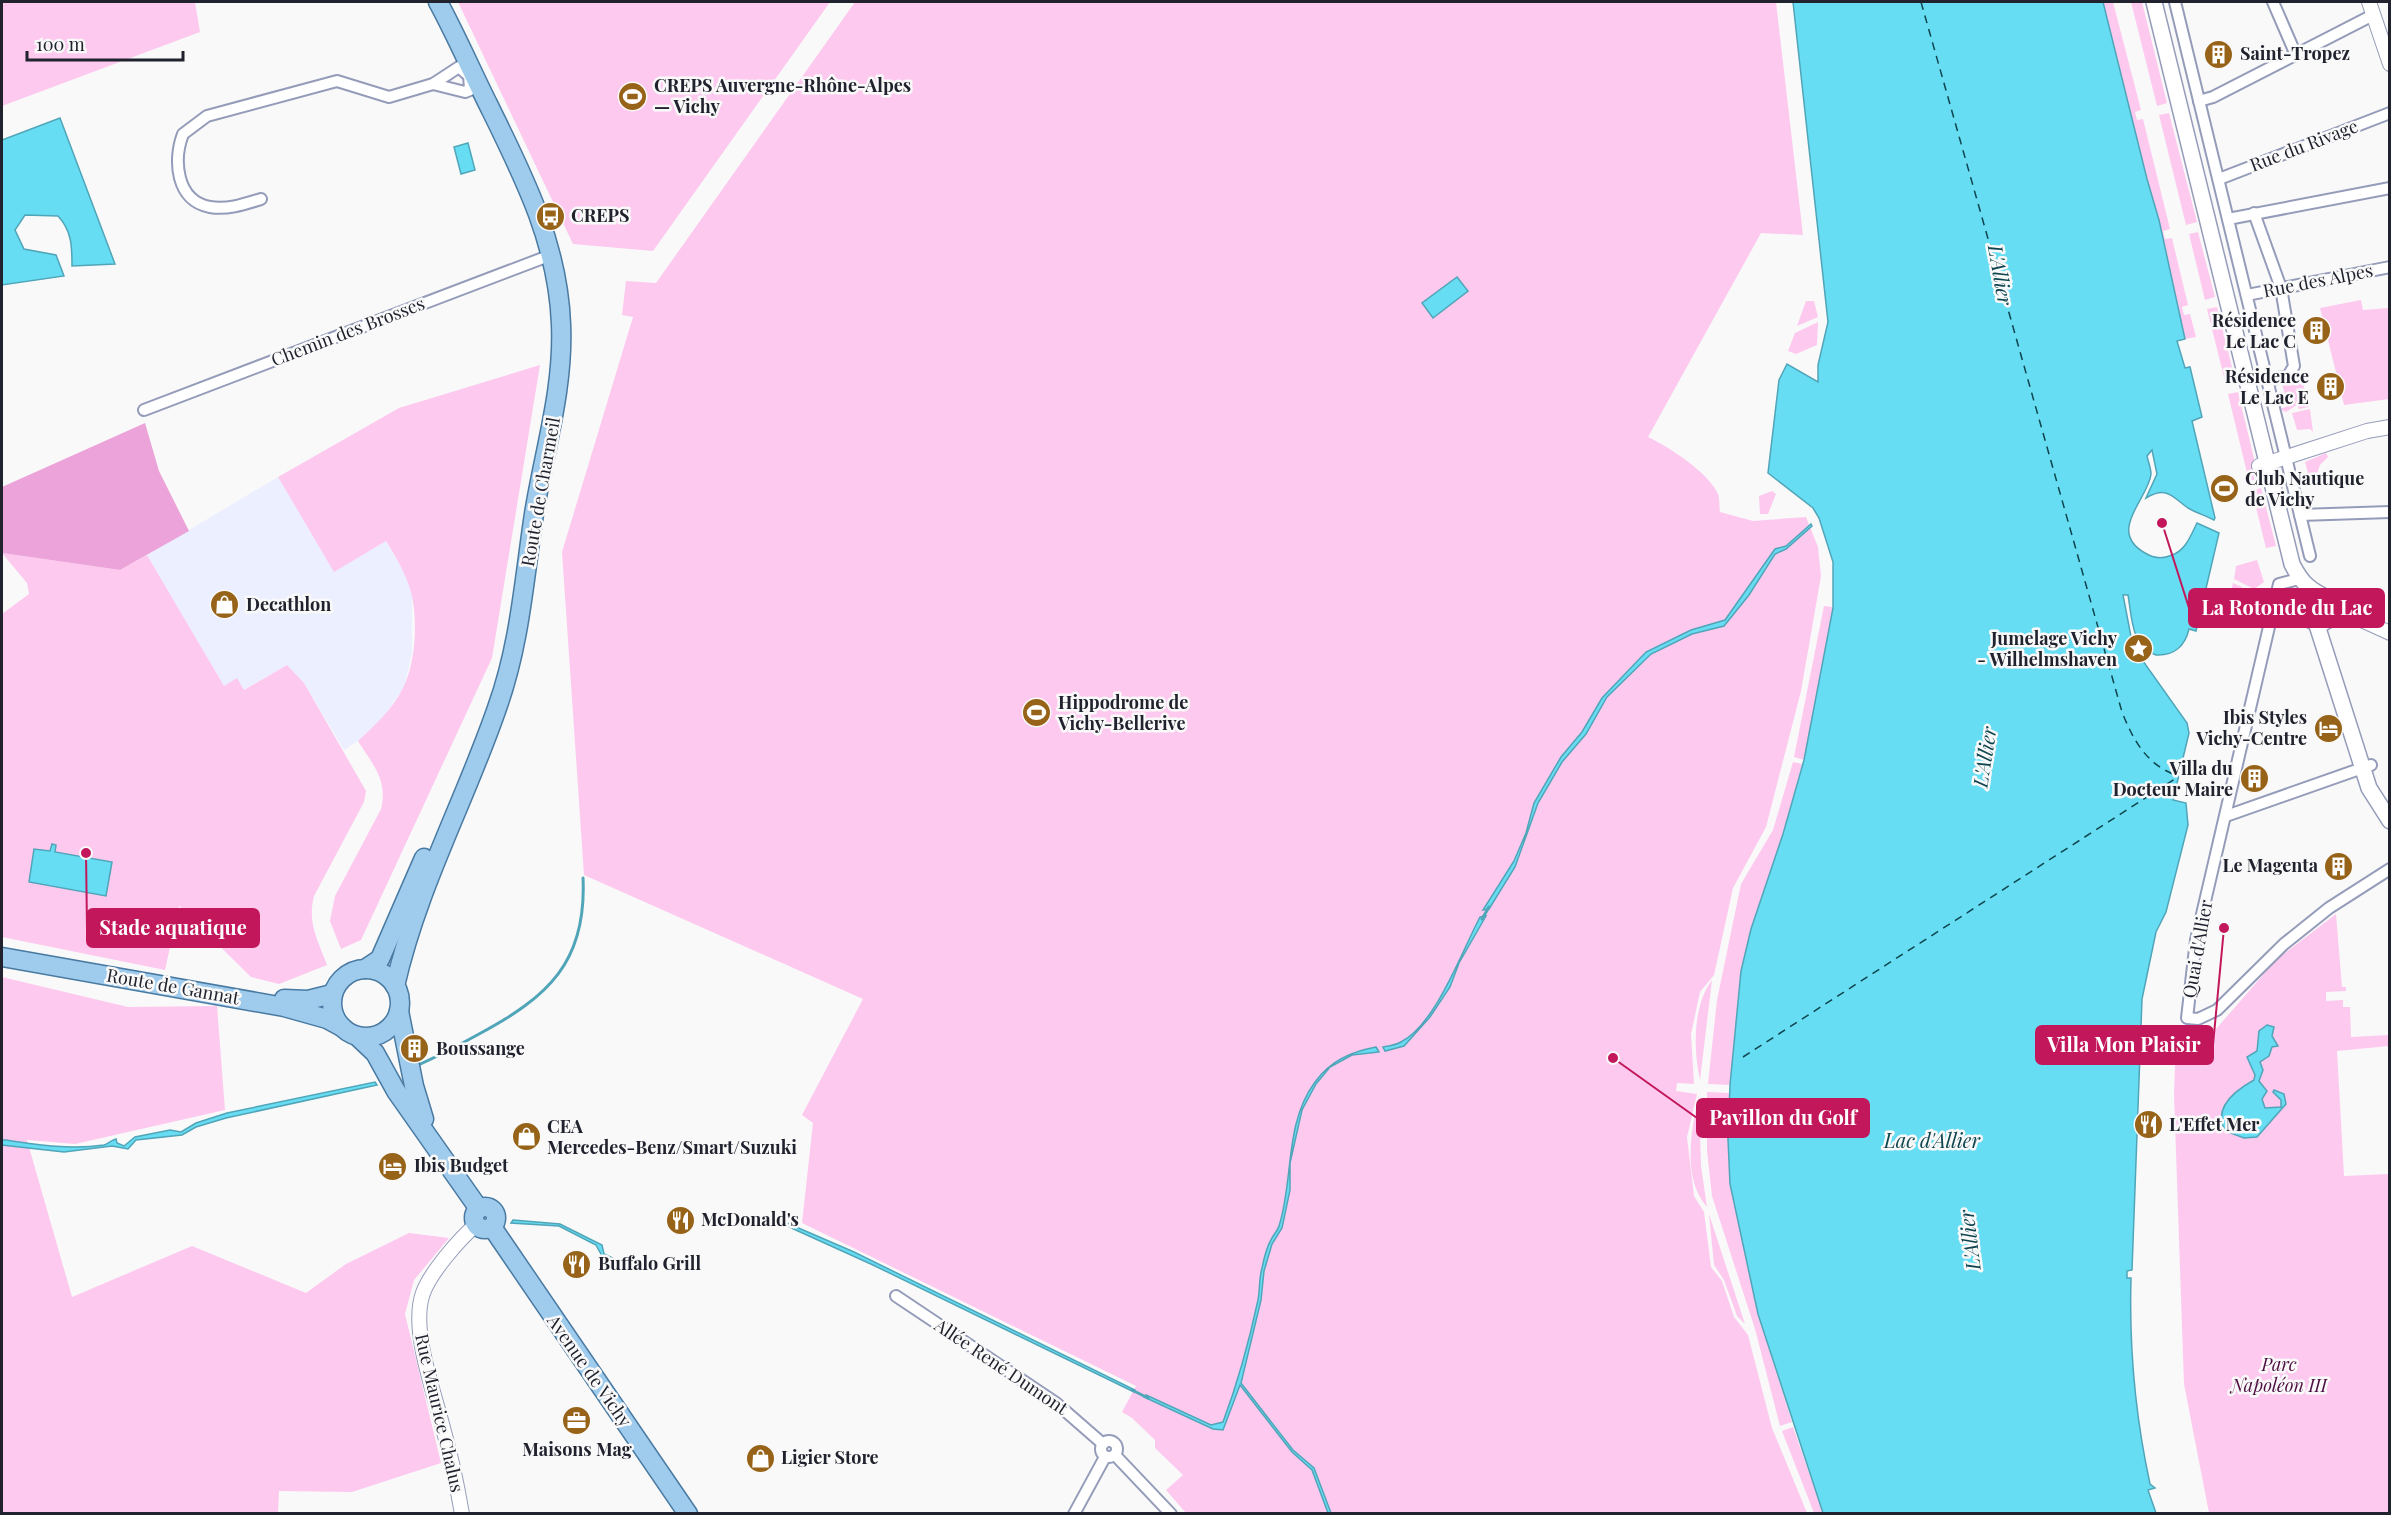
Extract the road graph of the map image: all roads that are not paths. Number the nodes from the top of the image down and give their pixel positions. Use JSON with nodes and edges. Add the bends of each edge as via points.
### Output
{"nodes":[{"id":1,"x":430,"y":2,"type":"edge"},
{"id":2,"x":438,"y":2,"type":"edge"},
{"id":3,"x":2145,"y":2,"type":"edge"},
{"id":4,"x":2154,"y":2,"type":"edge"},
{"id":5,"x":2175,"y":2,"type":"edge"},
{"id":6,"x":2273,"y":2,"type":"edge"},
{"id":7,"x":2371,"y":8,"type":"edge"},
{"id":8,"x":2295,"y":55,"type":"junction"},
{"id":9,"x":2390,"y":63,"type":"edge"},
{"id":10,"x":466,"y":73,"type":"junction"},
{"id":11,"x":433,"y":84,"type":"junction"},
{"id":12,"x":2199,"y":101,"type":"junction"},
{"id":13,"x":2390,"y":113,"type":"edge"},
{"id":14,"x":2218,"y":179,"type":"junction"},
{"id":15,"x":2390,"y":188,"type":"edge"},
{"id":16,"x":261,"y":199,"type":"dead end"},
{"id":17,"x":2254,"y":213,"type":"junction"},
{"id":18,"x":2228,"y":219,"type":"junction"},
{"id":19,"x":546,"y":257,"type":"junction"},
{"id":20,"x":2390,"y":267,"type":"edge"},
{"id":21,"x":2281,"y":288,"type":"junction"},
{"id":22,"x":2247,"y":295,"type":"junction"},
{"id":23,"x":2268,"y":381,"type":"junction"},
{"id":24,"x":144,"y":410,"type":"dead end"},
{"id":25,"x":2390,"y":427,"type":"edge"},
{"id":26,"x":2287,"y":458,"type":"junction"},
{"id":27,"x":2263,"y":465,"type":"junction"},
{"id":28,"x":2390,"y":512,"type":"edge"},
{"id":29,"x":2300,"y":515,"type":"junction"},
{"id":30,"x":2310,"y":556,"type":"dead end"},
{"id":31,"x":2289,"y":582,"type":"junction"},
{"id":32,"x":2314,"y":600,"type":"junction"},
{"id":33,"x":2327,"y":617,"type":"junction"},
{"id":34,"x":2390,"y":633,"type":"edge"},
{"id":35,"x":2367,"y":767,"type":"junction"},
{"id":36,"x":2390,"y":804,"type":"edge"},
{"id":37,"x":2226,"y":816,"type":"junction"},
{"id":38,"x":2390,"y":821,"type":"edge"},
{"id":39,"x":2390,"y":869,"type":"edge"},
{"id":40,"x":2,"y":947,"type":"edge"},
{"id":41,"x":2,"y":957,"type":"edge"},
{"id":42,"x":365,"y":969,"type":"junction"},
{"id":43,"x":395,"y":986,"type":"junction"},
{"id":44,"x":332,"y":994,"type":"junction"},
{"id":45,"x":399,"y":1011,"type":"junction"},
{"id":46,"x":349,"y":1031,"type":"junction"},
{"id":47,"x":435,"y":1145,"type":"junction"},
{"id":48,"x":482,"y":1220,"type":"junction"},
{"id":49,"x":896,"y":1296,"type":"dead end"},
{"id":50,"x":1110,"y":1456,"type":"junction"},
{"id":51,"x":462,"y":1514,"type":"edge"},
{"id":52,"x":688,"y":1514,"type":"edge"},
{"id":53,"x":1074,"y":1514,"type":"edge"},
{"id":54,"x":1171,"y":1514,"type":"edge"}],
"edges":[{"from":1,"to":10,"type":"main road","name":"Route de Charmeil"},
{"from":2,"to":10,"type":"main road","name":"Route de Charmeil"},
{"from":3,"to":27,"type":"main road"},
{"from":4,"to":27,"type":"main road"},
{"from":5,"to":12,"type":"street"},
{"from":6,"to":8,"type":"street"},
{"from":7,"to":8,"type":"street"},
{"from":7,"to":9,"type":"street"},
{"from":8,"to":12,"type":"street"},
{"from":10,"to":11,"type":"street"},
{"from":10,"to":11,"type":"street","via":[[465,92]]},
{"from":10,"to":19,"type":"main road","name":"Route de Charmeil"},
{"from":10,"to":19,"type":"main road","name":"Route de Charmeil","via":[[493,114],[525,178],[548,238]]},
{"from":11,"to":16,"type":"street","via":[[388,97],[337,81],[207,116],[183,134],[178,174],[185,189],[199,203],[228,208]]},
{"from":12,"to":14,"type":"street"},
{"from":13,"to":14,"type":"street","name":"Rue du Rivage"},
{"from":14,"to":18,"type":"street"},
{"from":15,"to":17,"type":"street"},
{"from":17,"to":18,"type":"street"},
{"from":17,"to":21,"type":"street"},
{"from":18,"to":22,"type":"street"},
{"from":19,"to":24,"type":"street","name":"Chemin des Brosses"},
{"from":19,"to":42,"type":"main road","name":"Route de Charmeil","via":[[551,334],[548,386],[501,663],[444,812],[380,959]]},
{"from":19,"to":43,"type":"main road","name":"Route de Charmeil","via":[[561,324],[559,387],[543,463],[512,666],[410,925]]},
{"from":20,"to":21,"type":"street","name":"Rue des Alpes"},
{"from":21,"to":22,"type":"street","name":"Rue des Alpes"},
{"from":21,"to":23,"type":"street","via":[[2294,366],[2288,376]]},
{"from":22,"to":23,"type":"street"},
{"from":23,"to":26,"type":"street"},
{"from":25,"to":26,"type":"street"},
{"from":26,"to":27,"type":"street"},
{"from":26,"to":29,"type":"street"},
{"from":27,"to":31,"type":"main road","via":[[2292,564]]},
{"from":28,"to":29,"type":"street"},
{"from":29,"to":30,"type":"street"},
{"from":31,"to":32,"type":"main road"},
{"from":31,"to":37,"type":"street","name":"Quai d'Allier"},
{"from":32,"to":33,"type":"main road","via":[[2330,599]]},
{"from":32,"to":33,"type":"main road","via":[[2308,615]]},
{"from":33,"to":34,"type":"street"},
{"from":33,"to":35,"type":"main road"},
{"from":35,"to":36,"type":"main road"},
{"from":35,"to":37,"type":"street"},
{"from":35,"to":38,"type":"main road","via":[[2369,788]]},
{"from":37,"to":39,"type":"street","name":"Quai d'Allier","via":[[2196,940],[2187,1018],[2198,1019],[2217,1010],[2284,944],[2329,908]]},
{"from":40,"to":44,"type":"main road","name":"Route de Gannat","via":[[287,1000]]},
{"from":41,"to":46,"type":"main road","name":"Route de Gannat","via":[[285,1006],[327,1019]]},
{"from":42,"to":43,"type":"main road","via":[[382,973]]},
{"from":42,"to":44,"type":"main road","via":[[348,973]]},
{"from":43,"to":45,"type":"main road"},
{"from":44,"to":46,"type":"main road","via":[[333,1012]]},
{"from":45,"to":46,"type":"main road","via":[[383,1032],[366,1037]]},
{"from":45,"to":47,"type":"main road","name":"Avenue de Vichy","via":[[419,1107]]},
{"from":46,"to":47,"type":"main road","name":"Avenue de Vichy","via":[[375,1053],[396,1091]]},
{"from":47,"to":48,"type":"main road","name":"Avenue de Vichy"},
{"from":48,"to":51,"type":"street","name":"Rue Maurice Chalus","via":[[432,1277],[423,1292],[419,1311],[423,1346]]},
{"from":48,"to":52,"type":"main road","name":"Avenue de Vichy"},
{"from":49,"to":50,"type":"street","name":"Allée René Dumont","via":[[1056,1402]]},
{"from":50,"to":53,"type":"street"},
{"from":50,"to":54,"type":"street"}]}
